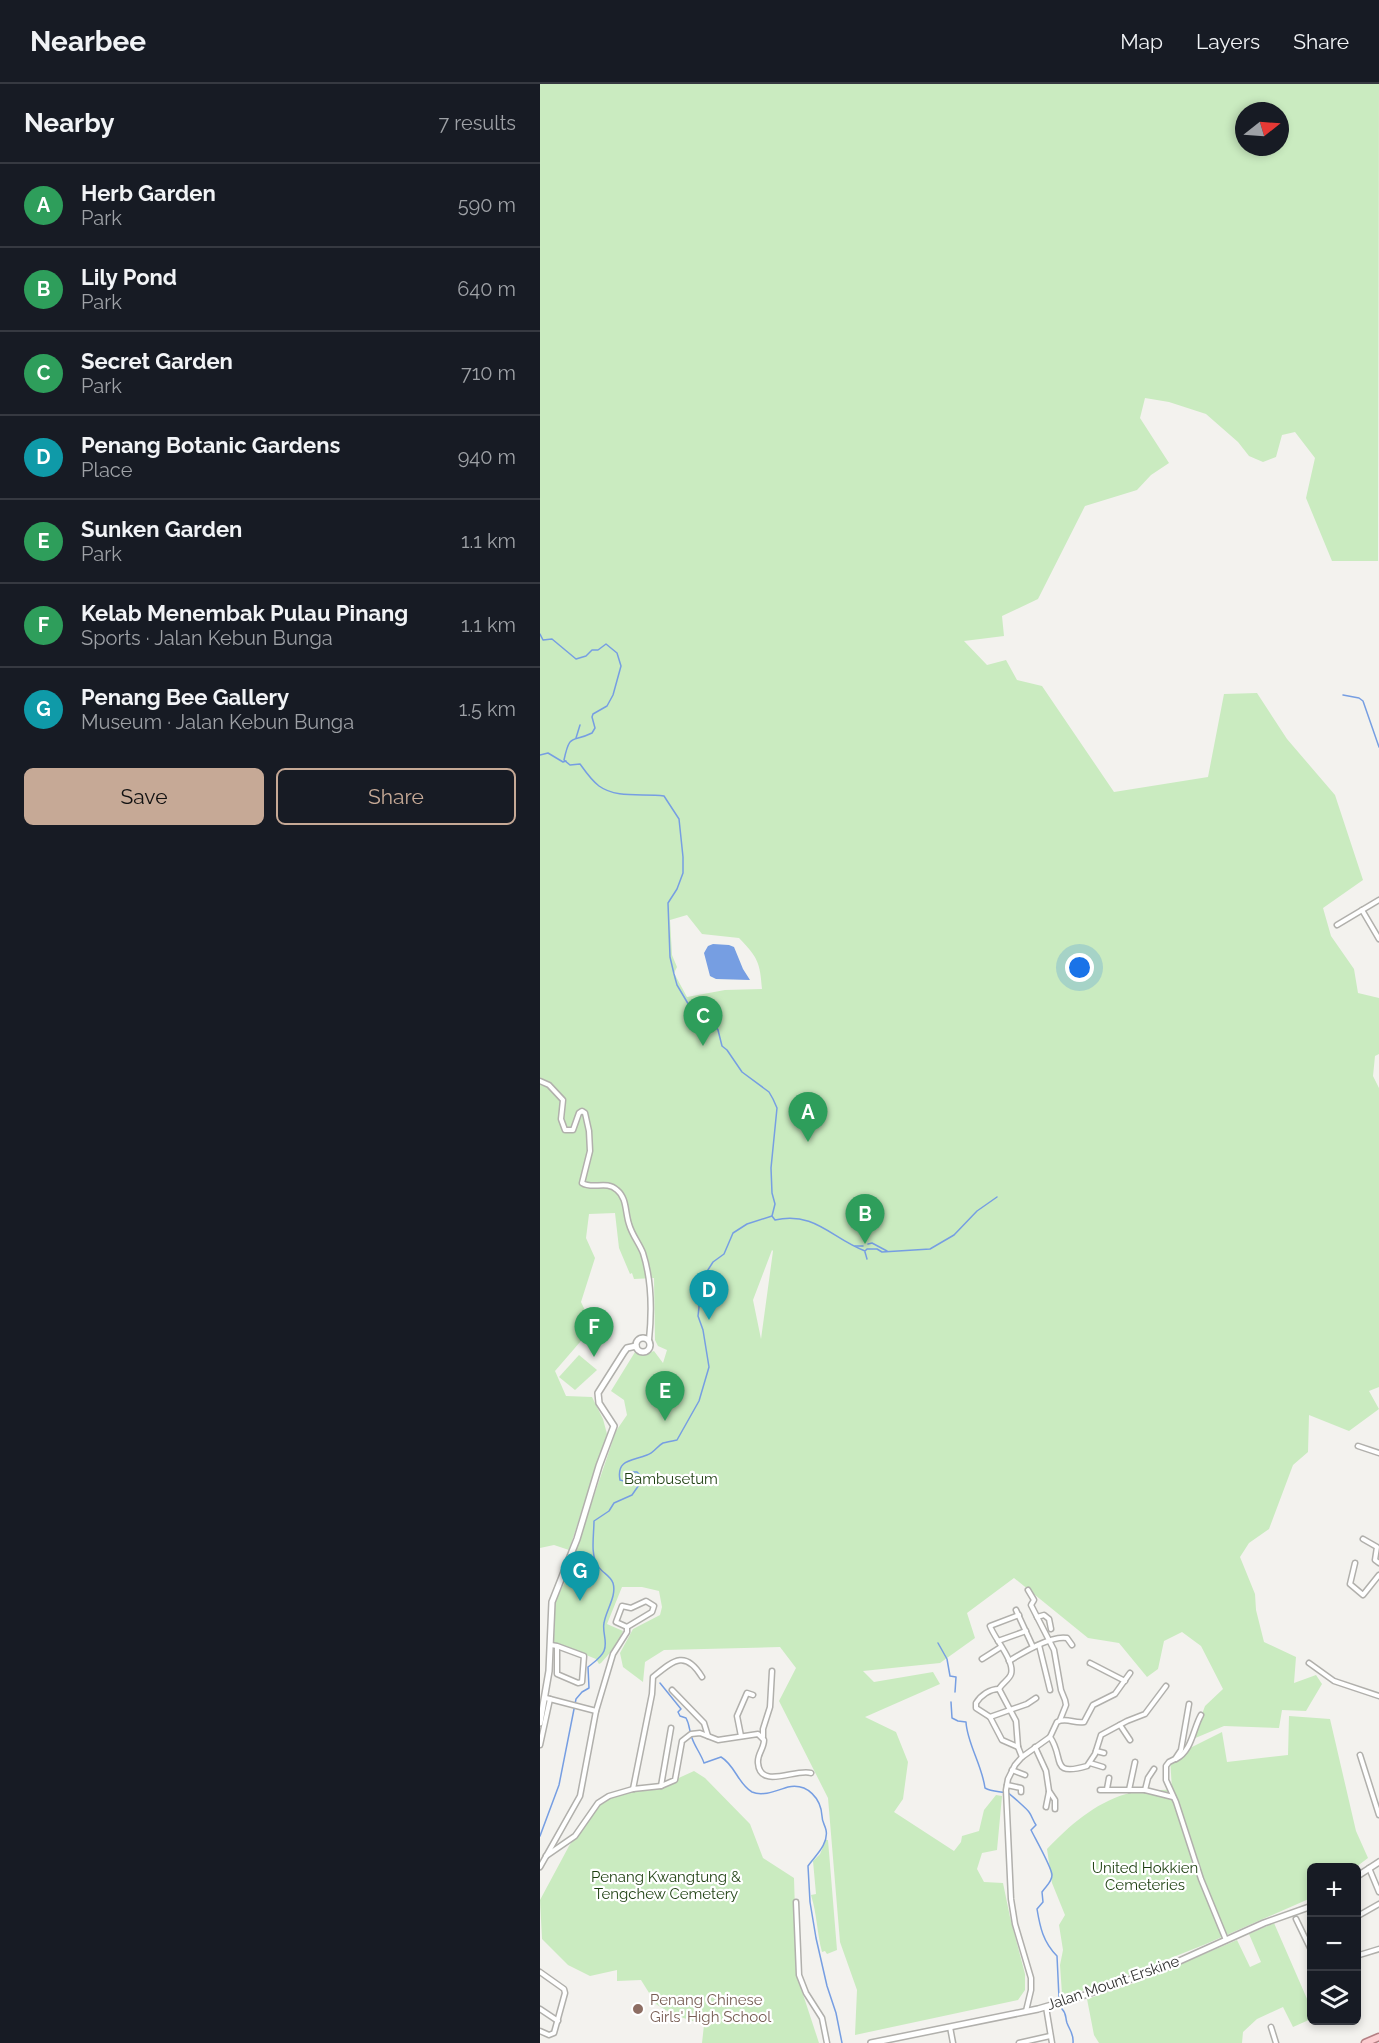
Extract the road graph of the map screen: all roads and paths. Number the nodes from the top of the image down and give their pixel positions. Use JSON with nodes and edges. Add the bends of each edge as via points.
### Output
{"nodes":[{"id":1,"x":1379,"y":900,"type":"edge"},
{"id":2,"x":1362,"y":910,"type":"junction"},
{"id":3,"x":1337,"y":924,"type":"dead end"},
{"id":4,"x":1379,"y":939,"type":"edge"},
{"id":5,"x":540,"y":1081,"type":"edge"},
{"id":6,"x":649,"y":1340,"type":"junction"},
{"id":7,"x":636,"y":1346,"type":"junction"},
{"id":8,"x":1358,"y":1446,"type":"dead end"},
{"id":9,"x":1379,"y":1453,"type":"edge"},
{"id":10,"x":1363,"y":1539,"type":"dead end"},
{"id":11,"x":1354,"y":1563,"type":"dead end"},
{"id":12,"x":1379,"y":1563,"type":"edge"},
{"id":13,"x":1379,"y":1575,"type":"edge"},
{"id":14,"x":1028,"y":1590,"type":"dead end"},
{"id":15,"x":1016,"y":1610,"type":"dead end"},
{"id":16,"x":1019,"y":1615,"type":"junction"},
{"id":17,"x":1037,"y":1617,"type":"junction"},
{"id":18,"x":627,"y":1627,"type":"junction"},
{"id":19,"x":1051,"y":1629,"type":"dead end"},
{"id":20,"x":1026,"y":1631,"type":"junction"},
{"id":21,"x":998,"y":1641,"type":"junction"},
{"id":22,"x":1049,"y":1642,"type":"junction"},
{"id":23,"x":550,"y":1645,"type":"junction"},
{"id":24,"x":1072,"y":1645,"type":"dead end"},
{"id":25,"x":557,"y":1646,"type":"junction"},
{"id":26,"x":1039,"y":1646,"type":"junction"},
{"id":27,"x":1001,"y":1647,"type":"junction"},
{"id":28,"x":1032,"y":1647,"type":"junction"},
{"id":29,"x":982,"y":1659,"type":"dead end"},
{"id":30,"x":1009,"y":1661,"type":"junction"},
{"id":31,"x":1090,"y":1663,"type":"dead end"},
{"id":32,"x":1309,"y":1663,"type":"dead end"},
{"id":33,"x":772,"y":1671,"type":"dead end"},
{"id":34,"x":1130,"y":1672,"type":"dead end"},
{"id":35,"x":702,"y":1677,"type":"dead end"},
{"id":36,"x":1125,"y":1680,"type":"junction"},
{"id":37,"x":1166,"y":1686,"type":"dead end"},
{"id":38,"x":999,"y":1689,"type":"junction"},
{"id":39,"x":672,"y":1690,"type":"dead end"},
{"id":40,"x":1050,"y":1690,"type":"dead end"},
{"id":41,"x":753,"y":1695,"type":"dead end"},
{"id":42,"x":1379,"y":1696,"type":"edge"},
{"id":43,"x":1036,"y":1698,"type":"dead end"},
{"id":44,"x":548,"y":1699,"type":"junction"},
{"id":45,"x":1189,"y":1704,"type":"dead end"},
{"id":46,"x":1011,"y":1710,"type":"junction"},
{"id":47,"x":596,"y":1711,"type":"junction"},
{"id":48,"x":1201,"y":1714,"type":"dead end"},
{"id":49,"x":990,"y":1717,"type":"junction"},
{"id":50,"x":1060,"y":1720,"type":"junction"},
{"id":51,"x":540,"y":1723,"type":"edge"},
{"id":52,"x":1120,"y":1725,"type":"junction"},
{"id":53,"x":671,"y":1728,"type":"dead end"},
{"id":54,"x":763,"y":1729,"type":"junction"},
{"id":55,"x":758,"y":1734,"type":"junction"},
{"id":56,"x":741,"y":1736,"type":"junction"},
{"id":57,"x":708,"y":1737,"type":"junction"},
{"id":58,"x":1050,"y":1737,"type":"junction"},
{"id":59,"x":763,"y":1738,"type":"junction"},
{"id":60,"x":1130,"y":1740,"type":"dead end"},
{"id":61,"x":540,"y":1745,"type":"edge"},
{"id":62,"x":1018,"y":1747,"type":"junction"},
{"id":63,"x":1035,"y":1747,"type":"junction"},
{"id":64,"x":1096,"y":1751,"type":"junction"},
{"id":65,"x":1104,"y":1753,"type":"dead end"},
{"id":66,"x":1360,"y":1755,"type":"dead end"},
{"id":67,"x":1022,"y":1756,"type":"junction"},
{"id":68,"x":1175,"y":1759,"type":"junction"},
{"id":69,"x":1136,"y":1762,"type":"dead end"},
{"id":70,"x":1090,"y":1763,"type":"junction"},
{"id":71,"x":1103,"y":1767,"type":"dead end"},
{"id":72,"x":1154,"y":1769,"type":"dead end"},
{"id":73,"x":1012,"y":1770,"type":"junction"},
{"id":74,"x":811,"y":1773,"type":"dead end"},
{"id":75,"x":1025,"y":1775,"type":"dead end"},
{"id":76,"x":1109,"y":1778,"type":"dead end"},
{"id":77,"x":661,"y":1786,"type":"junction"},
{"id":78,"x":1006,"y":1788,"type":"junction"},
{"id":79,"x":633,"y":1789,"type":"junction"},
{"id":80,"x":1107,"y":1789,"type":"junction"},
{"id":81,"x":1100,"y":1790,"type":"dead end"},
{"id":82,"x":1129,"y":1790,"type":"junction"},
{"id":83,"x":1145,"y":1790,"type":"junction"},
{"id":84,"x":1049,"y":1791,"type":"junction"},
{"id":85,"x":1021,"y":1792,"type":"dead end"},
{"id":86,"x":1174,"y":1798,"type":"junction"},
{"id":87,"x":1046,"y":1807,"type":"dead end"},
{"id":88,"x":1055,"y":1809,"type":"dead end"},
{"id":89,"x":1379,"y":1815,"type":"edge"},
{"id":90,"x":546,"y":1856,"type":"junction"},
{"id":91,"x":1379,"y":1862,"type":"edge"},
{"id":92,"x":540,"y":1867,"type":"edge"},
{"id":93,"x":1369,"y":1868,"type":"junction"},
{"id":94,"x":1361,"y":1873,"type":"edge"},
{"id":95,"x":1379,"y":1892,"type":"edge"},
{"id":96,"x":796,"y":1902,"type":"dead end"},
{"id":97,"x":1379,"y":1904,"type":"edge"},
{"id":98,"x":1307,"y":1908,"type":"edge"},
{"id":99,"x":1361,"y":1914,"type":"edge"},
{"id":100,"x":1296,"y":1919,"type":"dead end"},
{"id":101,"x":1307,"y":1937,"type":"edge"},
{"id":102,"x":1226,"y":1940,"type":"junction"},
{"id":103,"x":1379,"y":1949,"type":"edge"},
{"id":104,"x":1361,"y":1954,"type":"edge"},
{"id":105,"x":540,"y":1972,"type":"edge"},
{"id":106,"x":1046,"y":2007,"type":"junction"},
{"id":107,"x":540,"y":2009,"type":"edge"},
{"id":108,"x":1026,"y":2011,"type":"junction"},
{"id":109,"x":558,"y":2021,"type":"junction"},
{"id":110,"x":1271,"y":2027,"type":"dead end"},
{"id":111,"x":950,"y":2028,"type":"junction"},
{"id":112,"x":540,"y":2031,"type":"edge"},
{"id":113,"x":1050,"y":2037,"type":"junction"},
{"id":114,"x":1379,"y":2037,"type":"edge"},
{"id":115,"x":885,"y":2042,"type":"edge"},
{"id":116,"x":827,"y":2043,"type":"edge"},
{"id":117,"x":871,"y":2043,"type":"edge"},
{"id":118,"x":953,"y":2043,"type":"edge"},
{"id":119,"x":1019,"y":2043,"type":"edge"},
{"id":120,"x":1052,"y":2043,"type":"edge"},
{"id":121,"x":1276,"y":2043,"type":"edge"},
{"id":122,"x":1365,"y":2043,"type":"edge"}],
"edges":[{"from":1,"to":2,"type":"street"},
{"from":2,"to":3,"type":"street"},
{"from":2,"to":4,"type":"street"},
{"from":5,"to":6,"type":"street","via":[[554,1089],[562,1100],[565,1130],[573,1130],[579,1113],[585,1113],[590,1151],[582,1183],[611,1185],[624,1200],[628,1222],[650,1274]]},
{"from":6,"to":7,"type":"main road","via":[[640,1338]]},
{"from":6,"to":7,"type":"main road","via":[[647,1351],[640,1352]]},
{"from":7,"to":23,"type":"main road","via":[[627,1348],[597,1398],[614,1426],[555,1592]]},
{"from":8,"to":9,"type":"street"},
{"from":10,"to":12,"type":"street","via":[[1377,1547],[1375,1560]]},
{"from":11,"to":13,"type":"street","via":[[1350,1584],[1364,1595]]},
{"from":14,"to":17,"type":"street"},
{"from":15,"to":16,"type":"street"},
{"from":16,"to":20,"type":"street"},
{"from":16,"to":21,"type":"street","via":[[990,1625]]},
{"from":17,"to":19,"type":"street","via":[[1044,1614]]},
{"from":17,"to":22,"type":"street"},
{"from":18,"to":18,"type":"street","via":[[652,1612],[652,1604],[646,1601],[631,1608],[621,1607],[616,1622]]},
{"from":18,"to":47,"type":"street","via":[[613,1654]]},
{"from":20,"to":21,"type":"street"},
{"from":20,"to":28,"type":"street"},
{"from":21,"to":27,"type":"street"},
{"from":22,"to":24,"type":"street","via":[[1064,1637]]},
{"from":22,"to":26,"type":"street"},
{"from":22,"to":50,"type":"street","via":[[1066,1706]]},
{"from":23,"to":25,"type":"street"},
{"from":23,"to":44,"type":"main road"},
{"from":25,"to":25,"type":"street","via":[[556,1673],[582,1682],[583,1655]]},
{"from":26,"to":28,"type":"street"},
{"from":26,"to":40,"type":"street"},
{"from":27,"to":29,"type":"street"},
{"from":27,"to":30,"type":"street"},
{"from":28,"to":30,"type":"street"},
{"from":30,"to":38,"type":"street","via":[[1011,1674]]},
{"from":31,"to":36,"type":"street"},
{"from":32,"to":42,"type":"street","via":[[1334,1681]]},
{"from":33,"to":54,"type":"street","via":[[770,1707]]},
{"from":34,"to":36,"type":"street"},
{"from":35,"to":79,"type":"street","via":[[695,1665],[684,1660],[674,1661],[653,1677]]},
{"from":36,"to":50,"type":"street","via":[[1115,1694],[1093,1705],[1084,1722]]},
{"from":37,"to":52,"type":"street","via":[[1145,1714]]},
{"from":38,"to":46,"type":"street"},
{"from":38,"to":49,"type":"street","via":[[992,1689],[976,1702],[977,1710]]},
{"from":39,"to":57,"type":"street","via":[[704,1723]]},
{"from":41,"to":56,"type":"street","via":[[747,1693],[736,1716]]},
{"from":43,"to":46,"type":"street"},
{"from":44,"to":47,"type":"street"},
{"from":44,"to":51,"type":"main road"},
{"from":44,"to":61,"type":"street"},
{"from":45,"to":68,"type":"street"},
{"from":46,"to":49,"type":"street"},
{"from":46,"to":62,"type":"street"},
{"from":47,"to":90,"type":"street","via":[[580,1796]]},
{"from":48,"to":68,"type":"street","via":[[1189,1748]]},
{"from":49,"to":62,"type":"street","via":[[1002,1740]]},
{"from":50,"to":58,"type":"street"},
{"from":52,"to":60,"type":"street"},
{"from":52,"to":64,"type":"street","via":[[1101,1735]]},
{"from":53,"to":77,"type":"street"},
{"from":54,"to":55,"type":"street"},
{"from":54,"to":59,"type":"street"},
{"from":55,"to":56,"type":"street"},
{"from":55,"to":59,"type":"street"},
{"from":56,"to":57,"type":"street","via":[[718,1740]]},
{"from":57,"to":77,"type":"street","via":[[692,1733],[682,1741],[675,1780]]},
{"from":58,"to":63,"type":"street"},
{"from":58,"to":70,"type":"street","via":[[1063,1768],[1074,1770]]},
{"from":59,"to":74,"type":"street","via":[[758,1760],[762,1773],[774,1777]]},
{"from":62,"to":67,"type":"street"},
{"from":63,"to":67,"type":"street"},
{"from":63,"to":84,"type":"street","via":[[1046,1771]]},
{"from":64,"to":65,"type":"street"},
{"from":64,"to":70,"type":"street"},
{"from":66,"to":89,"type":"street"},
{"from":67,"to":73,"type":"street"},
{"from":68,"to":86,"type":"street","via":[[1166,1766],[1166,1780]]},
{"from":69,"to":82,"type":"street"},
{"from":70,"to":71,"type":"street"},
{"from":72,"to":83,"type":"street"},
{"from":73,"to":75,"type":"street"},
{"from":73,"to":78,"type":"street"},
{"from":76,"to":80,"type":"street"},
{"from":77,"to":79,"type":"street"},
{"from":78,"to":85,"type":"street","via":[[1021,1788]]},
{"from":78,"to":108,"type":"street","via":[[1011,1899],[1031,1978]]},
{"from":79,"to":90,"type":"street","via":[[598,1803],[575,1836]]},
{"from":80,"to":81,"type":"street"},
{"from":80,"to":82,"type":"street"},
{"from":82,"to":83,"type":"street"},
{"from":83,"to":86,"type":"street"},
{"from":84,"to":87,"type":"street"},
{"from":84,"to":88,"type":"street","via":[[1054,1796]]},
{"from":86,"to":102,"type":"street"},
{"from":90,"to":92,"type":"street"},
{"from":91,"to":93,"type":"main road"},
{"from":93,"to":94,"type":"main road"},
{"from":93,"to":95,"type":"street"},
{"from":96,"to":116,"type":"street","via":[[799,1975],[822,2018]]},
{"from":97,"to":99,"type":"street"},
{"from":98,"to":102,"type":"main road","name":"Jalan Mount Erskine"},
{"from":100,"to":101,"type":"street"},
{"from":102,"to":106,"type":"main road","name":"Jalan Mount Erskine","via":[[1143,1975]]},
{"from":103,"to":104,"type":"street"},
{"from":105,"to":109,"type":"street","via":[[565,1991]]},
{"from":106,"to":108,"type":"main road","name":"Jalan Mount Erskine"},
{"from":106,"to":113,"type":"street"},
{"from":107,"to":109,"type":"street"},
{"from":108,"to":111,"type":"main road","name":"Jalan Mount Erskine"},
{"from":109,"to":112,"type":"street","via":[[552,2035]]},
{"from":110,"to":121,"type":"street"},
{"from":111,"to":115,"type":"main road","name":"Jalan Mount Erskine"},
{"from":111,"to":118,"type":"street"},
{"from":113,"to":119,"type":"street"},
{"from":113,"to":120,"type":"street"},
{"from":114,"to":122,"type":"main road"},
{"from":115,"to":117,"type":"main road","name":"Jalan Mount Erskine"}]}
